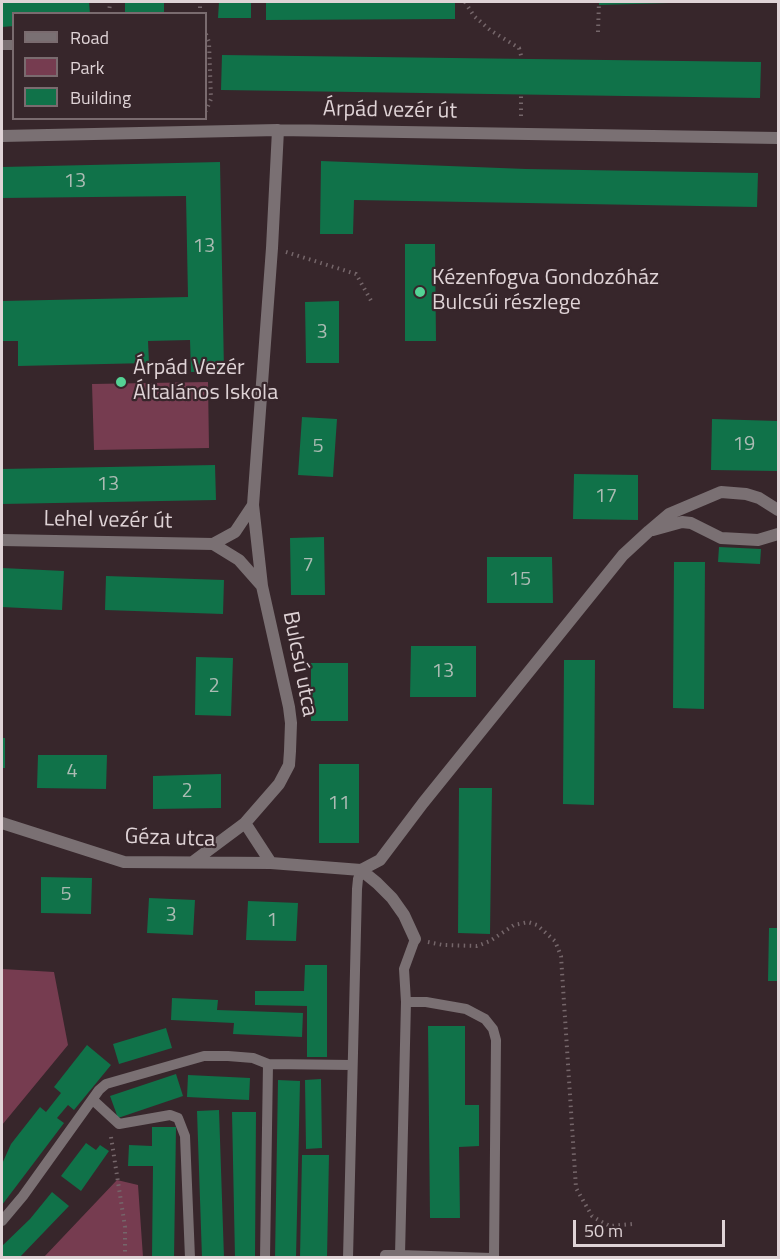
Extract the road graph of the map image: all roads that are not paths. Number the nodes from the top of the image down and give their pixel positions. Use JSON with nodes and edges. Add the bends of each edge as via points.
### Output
{"nodes":[{"id":1,"x":278,"y":130,"type":"junction"},
{"id":2,"x":2,"y":136,"type":"edge"},
{"id":3,"x":778,"y":138,"type":"edge"},
{"id":4,"x":253,"y":505,"type":"junction"},
{"id":5,"x":778,"y":510,"type":"edge"},
{"id":6,"x":649,"y":531,"type":"junction"},
{"id":7,"x":778,"y":534,"type":"edge"},
{"id":8,"x":2,"y":540,"type":"edge"},
{"id":9,"x":213,"y":544,"type":"junction"},
{"id":10,"x":262,"y":586,"type":"junction"},
{"id":11,"x":2,"y":823,"type":"edge"},
{"id":12,"x":245,"y":823,"type":"junction"},
{"id":13,"x":194,"y":861,"type":"junction"},
{"id":14,"x":271,"y":863,"type":"junction"},
{"id":15,"x":361,"y":870,"type":"junction"},
{"id":16,"x":416,"y":939,"type":"joint"},
{"id":17,"x":406,"y":1002,"type":"junction"},
{"id":18,"x":268,"y":1064,"type":"junction"},
{"id":19,"x":352,"y":1065,"type":"junction"},
{"id":20,"x":93,"y":1100,"type":"junction"},
{"id":21,"x":2,"y":1221,"type":"edge"},
{"id":22,"x":400,"y":1255,"type":"junction"},
{"id":23,"x":190,"y":1257,"type":"edge"},
{"id":24,"x":265,"y":1257,"type":"edge"},
{"id":25,"x":348,"y":1257,"type":"edge"},
{"id":26,"x":385,"y":1257,"type":"edge"},
{"id":27,"x":493,"y":1257,"type":"edge"}],
"edges":[{"from":1,"to":2,"type":"street","name":"Árpád vezér út"},
{"from":1,"to":3,"type":"street","name":"Árpád vezér út"},
{"from":1,"to":4,"type":"street","name":"Bulcsú utca"},
{"from":4,"to":9,"type":"street","via":[[235,532]]},
{"from":4,"to":10,"type":"street","name":"Bulcsú utca"},
{"from":5,"to":6,"type":"street","via":[[746,494],[721,492],[669,514]]},
{"from":6,"to":7,"type":"street","via":[[682,522],[729,539],[758,540]]},
{"from":6,"to":15,"type":"street","via":[[623,555],[380,860]]},
{"from":8,"to":9,"type":"street","name":"Lehel vezér út"},
{"from":9,"to":10,"type":"street","via":[[239,560]]},
{"from":10,"to":12,"type":"street","name":"Bulcsú utca","via":[[289,707],[289,765],[279,784]]},
{"from":11,"to":13,"type":"street","name":"Géza utca","via":[[124,862]]},
{"from":12,"to":13,"type":"street","name":"Bulcsú utca"},
{"from":12,"to":14,"type":"street"},
{"from":13,"to":14,"type":"street","name":"Géza utca"},
{"from":14,"to":15,"type":"street"},
{"from":15,"to":16,"type":"street","via":[[392,898]]},
{"from":15,"to":19,"type":"lane","via":[[357,890]]},
{"from":16,"to":17,"type":"lane","via":[[404,969]]},
{"from":17,"to":22,"type":"lane"},
{"from":17,"to":27,"type":"lane","via":[[466,1010],[485,1018],[493,1029]]},
{"from":18,"to":19,"type":"lane"},
{"from":18,"to":20,"type":"lane","via":[[253,1058],[204,1056],[106,1084]]},
{"from":18,"to":24,"type":"lane"},
{"from":19,"to":25,"type":"lane"},
{"from":20,"to":21,"type":"lane"},
{"from":20,"to":23,"type":"lane","via":[[119,1124],[170,1115],[183,1126]]},
{"from":22,"to":26,"type":"lane"},
{"from":22,"to":27,"type":"lane"}]}
